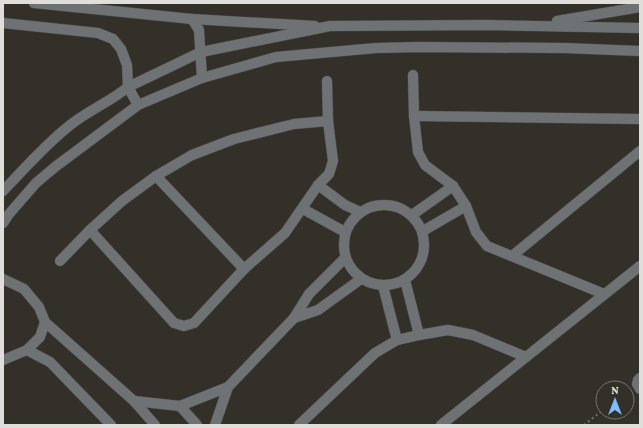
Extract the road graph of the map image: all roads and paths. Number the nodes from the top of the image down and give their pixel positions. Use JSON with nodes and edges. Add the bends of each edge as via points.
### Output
{"nodes":[{"id":1,"x":34,"y":3,"type":"edge"},
{"id":2,"x":59,"y":4,"type":"edge"},
{"id":3,"x":640,"y":7,"type":"edge"},
{"id":4,"x":192,"y":19,"type":"junction"},
{"id":5,"x":3,"y":23,"type":"edge"},
{"id":6,"x":330,"y":26,"type":"junction"},
{"id":7,"x":532,"y":26,"type":"junction"},
{"id":8,"x":640,"y":28,"type":"edge"},
{"id":9,"x":640,"y":51,"type":"edge"},
{"id":10,"x":201,"y":52,"type":"junction"},
{"id":11,"x":413,"y":76,"type":"dead end"},
{"id":12,"x":202,"y":78,"type":"junction"},
{"id":13,"x":327,"y":81,"type":"dead end"},
{"id":14,"x":128,"y":87,"type":"junction"},
{"id":15,"x":138,"y":105,"type":"junction"},
{"id":16,"x":414,"y":116,"type":"junction"},
{"id":17,"x":640,"y":119,"type":"edge"},
{"id":18,"x":328,"y":121,"type":"junction"},
{"id":19,"x":640,"y":152,"type":"edge"},
{"id":20,"x":156,"y":176,"type":"junction"},
{"id":21,"x":318,"y":185,"type":"junction"},
{"id":22,"x":453,"y":186,"type":"junction"},
{"id":23,"x":3,"y":191,"type":"edge"},
{"id":24,"x":466,"y":206,"type":"junction"},
{"id":25,"x":303,"y":209,"type":"junction"},
{"id":26,"x":360,"y":212,"type":"junction"},
{"id":27,"x":412,"y":215,"type":"junction"},
{"id":28,"x":3,"y":223,"type":"edge"},
{"id":29,"x":90,"y":230,"type":"junction"},
{"id":30,"x":423,"y":231,"type":"junction"},
{"id":31,"x":345,"y":232,"type":"junction"},
{"id":32,"x":512,"y":256,"type":"junction"},
{"id":33,"x":345,"y":258,"type":"junction"},
{"id":34,"x":60,"y":261,"type":"dead end"},
{"id":35,"x":640,"y":266,"type":"edge"},
{"id":36,"x":244,"y":269,"type":"junction"},
{"id":37,"x":3,"y":279,"type":"edge"},
{"id":38,"x":361,"y":279,"type":"junction"},
{"id":39,"x":405,"y":280,"type":"junction"},
{"id":40,"x":383,"y":286,"type":"junction"},
{"id":41,"x":604,"y":294,"type":"junction"},
{"id":42,"x":294,"y":318,"type":"junction"},
{"id":43,"x":45,"y":322,"type":"junction"},
{"id":44,"x":419,"y":334,"type":"junction"},
{"id":45,"x":397,"y":340,"type":"junction"},
{"id":46,"x":27,"y":350,"type":"junction"},
{"id":47,"x":526,"y":357,"type":"junction"},
{"id":48,"x":3,"y":360,"type":"edge"},
{"id":49,"x":640,"y":378,"type":"edge"},
{"id":50,"x":228,"y":386,"type":"junction"},
{"id":51,"x":640,"y":389,"type":"edge"},
{"id":52,"x":134,"y":401,"type":"junction"},
{"id":53,"x":180,"y":406,"type":"junction"},
{"id":54,"x":595,"y":416,"type":"edge"},
{"id":55,"x":111,"y":425,"type":"edge"},
{"id":56,"x":155,"y":425,"type":"edge"},
{"id":57,"x":197,"y":425,"type":"edge"},
{"id":58,"x":215,"y":425,"type":"edge"},
{"id":59,"x":299,"y":425,"type":"edge"},
{"id":60,"x":441,"y":425,"type":"edge"},
{"id":61,"x":584,"y":425,"type":"edge"}],
"edges":[{"from":1,"to":2,"type":"street"},
{"from":2,"to":4,"type":"street"},
{"from":3,"to":7,"type":"street"},
{"from":4,"to":6,"type":"street"},
{"from":4,"to":10,"type":"street","via":[[199,30]]},
{"from":5,"to":14,"type":"street","via":[[98,34],[113,39],[121,49],[127,65]]},
{"from":6,"to":7,"type":"street"},
{"from":6,"to":10,"type":"street"},
{"from":7,"to":8,"type":"street"},
{"from":9,"to":12,"type":"street","via":[[564,48],[376,48],[276,57]]},
{"from":10,"to":12,"type":"street"},
{"from":10,"to":14,"type":"street"},
{"from":11,"to":16,"type":"street"},
{"from":12,"to":15,"type":"street"},
{"from":13,"to":18,"type":"street"},
{"from":14,"to":15,"type":"street"},
{"from":14,"to":23,"type":"street","via":[[69,126]]},
{"from":15,"to":28,"type":"street","via":[[36,183]]},
{"from":16,"to":17,"type":"street"},
{"from":16,"to":22,"type":"street","via":[[418,152],[425,164]]},
{"from":18,"to":20,"type":"street","via":[[294,124],[234,139],[192,155]]},
{"from":18,"to":21,"type":"street","via":[[333,162],[329,174]]},
{"from":19,"to":32,"type":"street"},
{"from":20,"to":29,"type":"street","via":[[122,201]]},
{"from":20,"to":36,"type":"street"},
{"from":21,"to":25,"type":"street"},
{"from":21,"to":26,"type":"street","via":[[345,205]]},
{"from":22,"to":24,"type":"street"},
{"from":22,"to":27,"type":"street"},
{"from":24,"to":30,"type":"street"},
{"from":24,"to":32,"type":"street","via":[[476,232],[487,246]]},
{"from":25,"to":31,"type":"street"},
{"from":25,"to":36,"type":"street","via":[[285,233]]},
{"from":26,"to":27,"type":"street","via":[[377,205],[396,206]]},
{"from":26,"to":31,"type":"street"},
{"from":27,"to":30,"type":"street"},
{"from":29,"to":34,"type":"street"},
{"from":29,"to":36,"type":"street","via":[[174,323],[184,326],[194,322]]},
{"from":30,"to":39,"type":"street","via":[[425,250],[419,267]]},
{"from":31,"to":33,"type":"street"},
{"from":32,"to":41,"type":"street"},
{"from":33,"to":38,"type":"street"},
{"from":33,"to":42,"type":"street","via":[[309,294]]},
{"from":35,"to":41,"type":"street"},
{"from":37,"to":43,"type":"street","via":[[24,289],[39,307]]},
{"from":38,"to":40,"type":"street"},
{"from":38,"to":42,"type":"street","via":[[318,310]]},
{"from":39,"to":40,"type":"street","via":[[395,285]]},
{"from":39,"to":44,"type":"street"},
{"from":40,"to":45,"type":"street"},
{"from":41,"to":47,"type":"street"},
{"from":42,"to":50,"type":"street"},
{"from":43,"to":46,"type":"street","via":[[40,337]]},
{"from":43,"to":52,"type":"street"},
{"from":44,"to":45,"type":"street"},
{"from":44,"to":47,"type":"street","via":[[448,330],[473,335]]},
{"from":45,"to":59,"type":"street","via":[[375,353]]},
{"from":46,"to":48,"type":"street"},
{"from":46,"to":55,"type":"street","via":[[50,362]]},
{"from":47,"to":60,"type":"street"},
{"from":49,"to":51,"type":"street","via":[[637,384]]},
{"from":50,"to":53,"type":"street"},
{"from":50,"to":58,"type":"street"},
{"from":52,"to":53,"type":"street"},
{"from":52,"to":56,"type":"street"},
{"from":53,"to":57,"type":"street"},
{"from":54,"to":61,"type":"path"}]}
